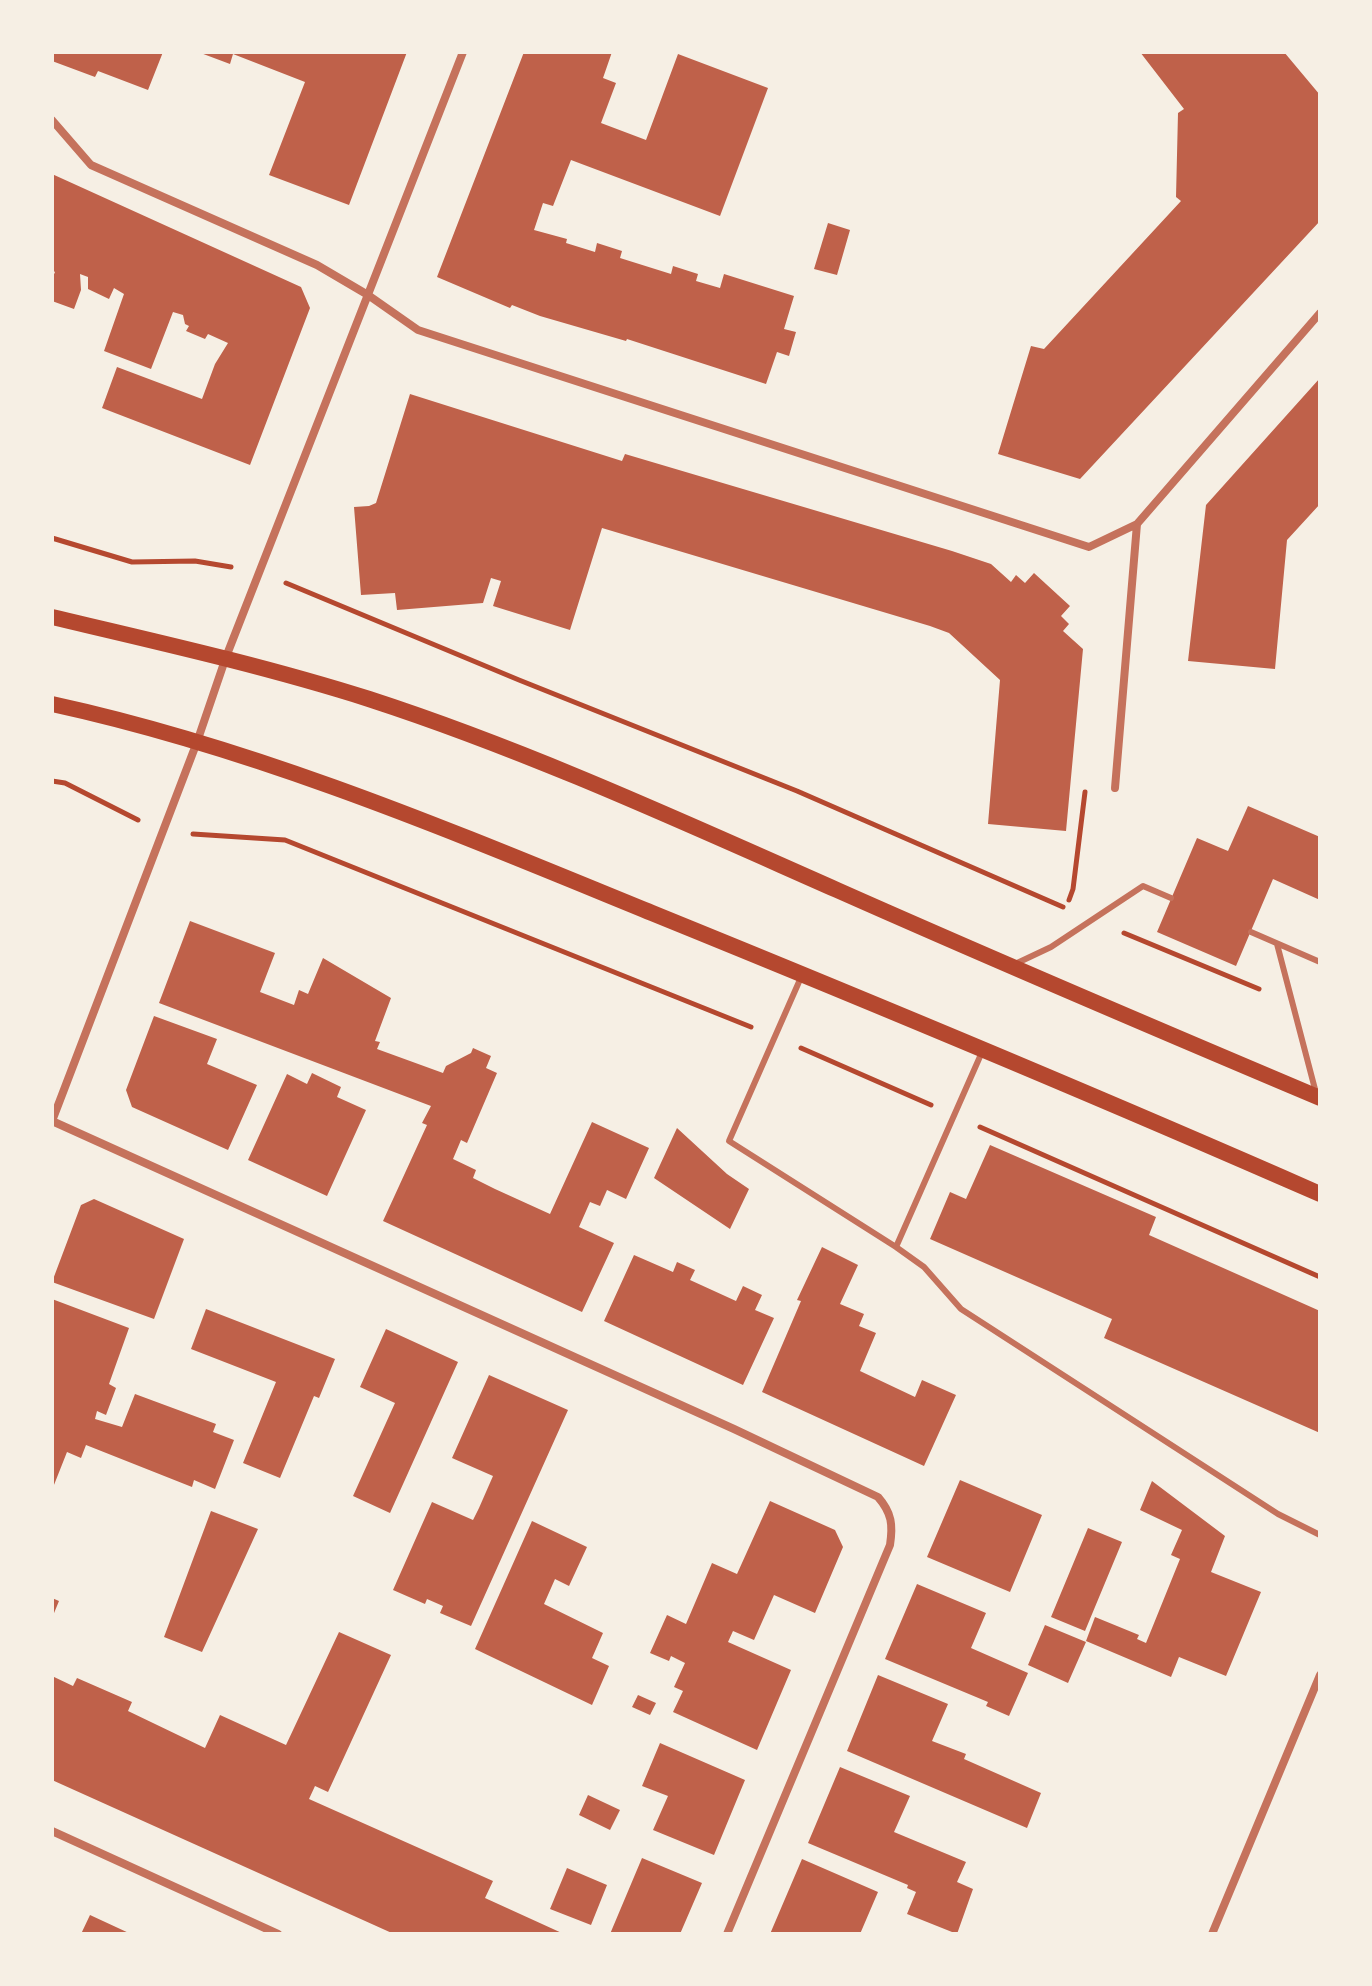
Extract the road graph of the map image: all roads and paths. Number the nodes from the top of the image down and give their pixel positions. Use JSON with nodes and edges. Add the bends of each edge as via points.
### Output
{"nodes":[{"id":1,"x":463,"y":52,"type":"edge"},
{"id":2,"x":52,"y":120,"type":"edge"},
{"id":3,"x":368,"y":295,"type":"junction"},
{"id":4,"x":1320,"y":313,"type":"edge"},
{"id":5,"x":1137,"y":524,"type":"junction"},
{"id":6,"x":52,"y":538,"type":"edge"},
{"id":7,"x":261,"y":572,"type":"junction"},
{"id":8,"x":52,"y":617,"type":"edge"},
{"id":9,"x":226,"y":657,"type":"junction"},
{"id":10,"x":52,"y":704,"type":"edge"},
{"id":11,"x":197,"y":742,"type":"junction"},
{"id":12,"x":52,"y":781,"type":"edge"},
{"id":13,"x":1115,"y":788,"type":"joint"},
{"id":14,"x":163,"y":832,"type":"junction"},
{"id":15,"x":1171,"y":898,"type":"dead end"},
{"id":16,"x":1090,"y":919,"type":"junction"},
{"id":17,"x":1251,"y":932,"type":"dead end"},
{"id":18,"x":1277,"y":944,"type":"junction"},
{"id":19,"x":1320,"y":962,"type":"edge"},
{"id":20,"x":1009,"y":966,"type":"junction"},
{"id":21,"x":802,"y":975,"type":"junction"},
{"id":22,"x":1292,"y":1003,"type":"junction"},
{"id":23,"x":983,"y":1049,"type":"junction"},
{"id":24,"x":1319,"y":1097,"type":"edge"},
{"id":25,"x":52,"y":1121,"type":"edge"},
{"id":26,"x":1320,"y":1194,"type":"edge"},
{"id":27,"x":896,"y":1247,"type":"junction"},
{"id":28,"x":1320,"y":1535,"type":"edge"},
{"id":29,"x":1320,"y":1675,"type":"edge"},
{"id":30,"x":52,"y":1831,"type":"edge"},
{"id":31,"x":278,"y":1934,"type":"edge"},
{"id":32,"x":727,"y":1934,"type":"edge"},
{"id":33,"x":1212,"y":1934,"type":"edge"}],
"edges":[{"from":1,"to":3,"type":"street"},
{"from":2,"to":3,"type":"street","via":[[91,165],[317,265]]},
{"from":3,"to":5,"type":"street","via":[[418,330],[1089,547]]},
{"from":3,"to":7,"type":"street"},
{"from":4,"to":5,"type":"street"},
{"from":5,"to":13,"type":"street"},
{"from":6,"to":7,"type":"path","via":[[132,562],[195,561]]},
{"from":7,"to":9,"type":"street"},
{"from":7,"to":13,"type":"path","via":[[797,791],[1066,909],[1086,786]]},
{"from":8,"to":9,"type":"main road"},
{"from":9,"to":11,"type":"street"},
{"from":9,"to":20,"type":"main road","via":[[372,700],[497,746],[626,797]]},
{"from":10,"to":11,"type":"main road"},
{"from":11,"to":14,"type":"street"},
{"from":11,"to":21,"type":"main road","via":[[308,777]]},
{"from":12,"to":14,"type":"path"},
{"from":14,"to":25,"type":"street"},
{"from":15,"to":16,"type":"lane","via":[[1143,886]]},
{"from":16,"to":20,"type":"lane","via":[[1051,947]]},
{"from":16,"to":22,"type":"path"},
{"from":17,"to":18,"type":"lane"},
{"from":18,"to":19,"type":"lane"},
{"from":18,"to":22,"type":"lane"},
{"from":20,"to":24,"type":"main road"},
{"from":21,"to":23,"type":"main road"},
{"from":21,"to":27,"type":"lane","via":[[729,1141]]},
{"from":22,"to":24,"type":"lane"},
{"from":23,"to":26,"type":"main road"},
{"from":23,"to":27,"type":"lane"},
{"from":25,"to":32,"type":"street","via":[[734,1429],[878,1497],[888,1509],[890,1545]]},
{"from":27,"to":28,"type":"lane","via":[[924,1267],[961,1309],[1278,1514]]},
{"from":29,"to":33,"type":"street"},
{"from":30,"to":31,"type":"street"}]}
